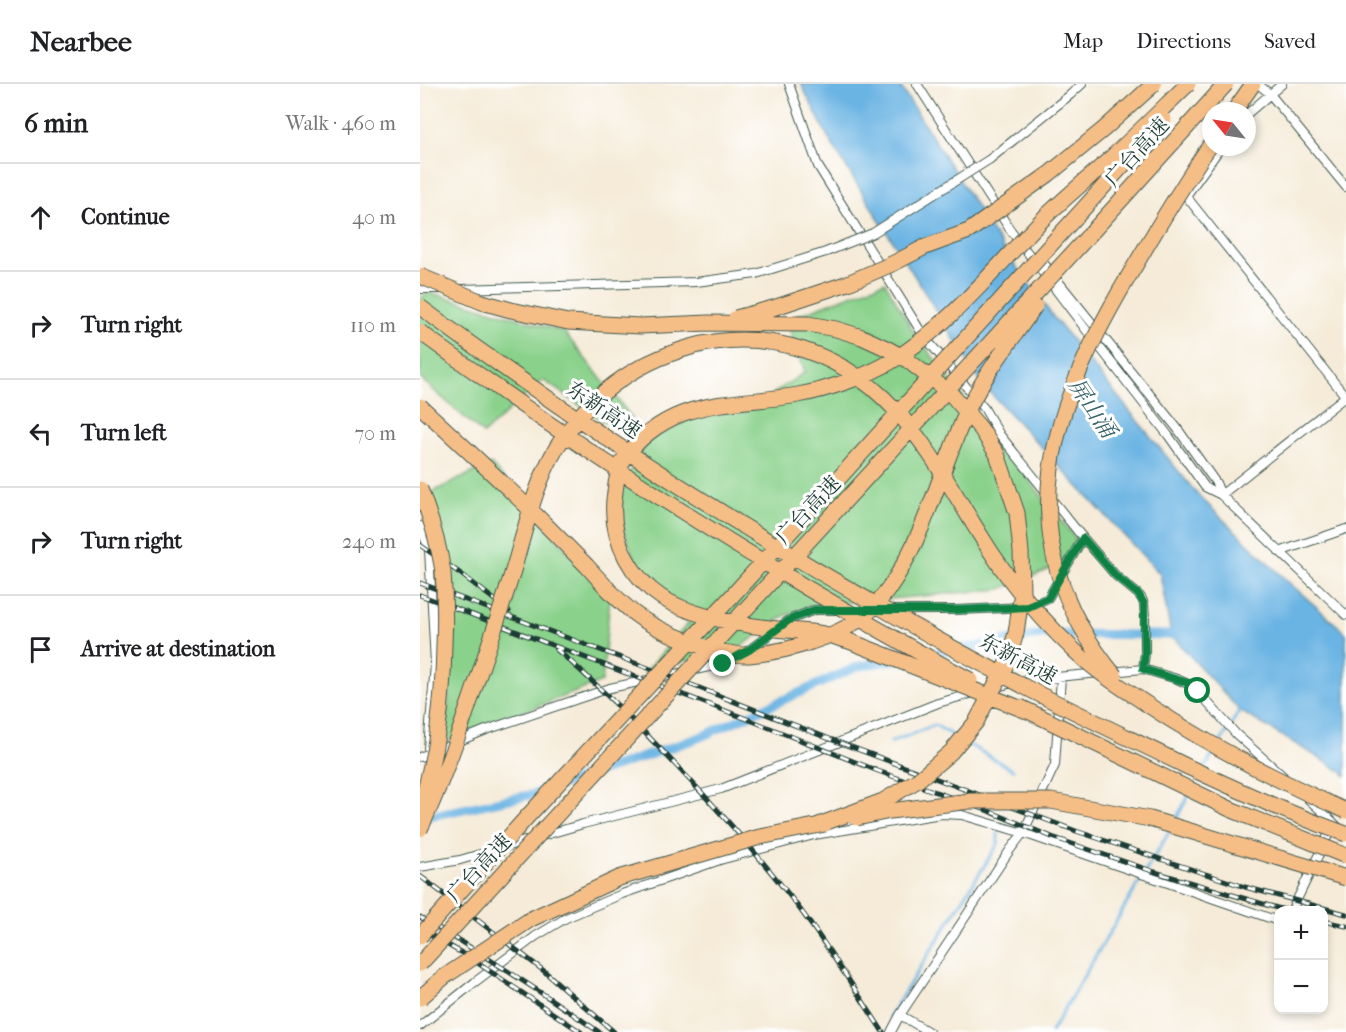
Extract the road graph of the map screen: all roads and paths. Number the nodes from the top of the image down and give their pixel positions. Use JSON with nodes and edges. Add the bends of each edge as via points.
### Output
{"nodes":[{"id":1,"x":789,"y":84,"type":"edge"},
{"id":2,"x":917,"y":84,"type":"edge"},
{"id":3,"x":1082,"y":84,"type":"edge"},
{"id":4,"x":1154,"y":84,"type":"edge"},
{"id":5,"x":1188,"y":84,"type":"edge"},
{"id":6,"x":1196,"y":84,"type":"edge"},
{"id":7,"x":1226,"y":84,"type":"edge"},
{"id":8,"x":1253,"y":84,"type":"edge"},
{"id":9,"x":1258,"y":84,"type":"edge"},
{"id":10,"x":1282,"y":84,"type":"edge"},
{"id":11,"x":1270,"y":94,"type":"junction"},
{"id":12,"x":1240,"y":102,"type":"edge"},
{"id":13,"x":1256,"y":106,"type":"edge"},
{"id":14,"x":1203,"y":156,"type":"edge"},
{"id":15,"x":1214,"y":156,"type":"edge"},
{"id":16,"x":1346,"y":187,"type":"edge"},
{"id":17,"x":1092,"y":232,"type":"junction"},
{"id":18,"x":420,"y":276,"type":"edge"},
{"id":19,"x":420,"y":289,"type":"edge"},
{"id":20,"x":420,"y":307,"type":"edge"},
{"id":21,"x":708,"y":323,"type":"junction"},
{"id":22,"x":420,"y":332,"type":"edge"},
{"id":23,"x":1346,"y":397,"type":"edge"},
{"id":24,"x":420,"y":406,"type":"edge"},
{"id":25,"x":420,"y":489,"type":"edge"},
{"id":26,"x":1221,"y":495,"type":"junction"},
{"id":27,"x":420,"y":526,"type":"edge"},
{"id":28,"x":1346,"y":529,"type":"edge"},
{"id":29,"x":1083,"y":538,"type":"junction"},
{"id":30,"x":1279,"y":552,"type":"junction"},
{"id":31,"x":1346,"y":615,"type":"edge"},
{"id":32,"x":1143,"y":669,"type":"junction"},
{"id":33,"x":1061,"y":677,"type":"junction"},
{"id":34,"x":1133,"y":696,"type":"junction"},
{"id":35,"x":1027,"y":711,"type":"junction"},
{"id":36,"x":424,"y":756,"type":"edge"},
{"id":37,"x":420,"y":807,"type":"edge"},
{"id":38,"x":1346,"y":811,"type":"edge"},
{"id":39,"x":1334,"y":823,"type":"junction"},
{"id":40,"x":816,"y":826,"type":"junction"},
{"id":41,"x":420,"y":829,"type":"edge"},
{"id":42,"x":1023,"y":833,"type":"junction"},
{"id":43,"x":1346,"y":835,"type":"edge"},
{"id":44,"x":1346,"y":856,"type":"edge"},
{"id":45,"x":420,"y":867,"type":"edge"},
{"id":46,"x":1346,"y":878,"type":"edge"},
{"id":47,"x":1294,"y":906,"type":"edge"},
{"id":48,"x":1274,"y":920,"type":"edge"},
{"id":49,"x":420,"y":936,"type":"edge"},
{"id":50,"x":420,"y":964,"type":"edge"},
{"id":51,"x":420,"y":998,"type":"edge"},
{"id":52,"x":900,"y":1015,"type":"junction"},
{"id":53,"x":420,"y":1026,"type":"edge"},
{"id":54,"x":891,"y":1032,"type":"edge"},
{"id":55,"x":929,"y":1032,"type":"edge"}],
"edges":[{"from":1,"to":29,"type":"street","via":[[818,166],[924,335]]},
{"from":2,"to":26,"type":"street","via":[[1009,228],[1038,255],[1177,428]]},
{"from":3,"to":19,"type":"street","bridge":true,"via":[[990,159],[873,232],[756,274],[696,282]]},
{"from":4,"to":21,"type":"highway","bridge":true,"via":[[1049,174],[969,231],[848,284]]},
{"from":5,"to":35,"type":"highway","bridge":true,"via":[[1046,216],[972,294],[914,347],[889,363],[821,390],[706,406],[682,414],[642,438],[622,463],[613,505],[619,544],[632,569],[662,597],[734,622],[825,634]]},
{"from":6,"to":49,"type":"highway","name":"广台高速","bridge":true},
{"from":7,"to":17,"type":"highway","name":"广台高速","bridge":true},
{"from":8,"to":12,"type":"highway"},
{"from":9,"to":11,"type":"street"},
{"from":10,"to":11,"type":"street"},
{"from":11,"to":13,"type":"street"},
{"from":11,"to":16,"type":"street"},
{"from":14,"to":34,"type":"highway","bridge":true,"via":[[1114,300],[1075,381],[1050,467],[1049,527],[1062,586],[1089,642]]},
{"from":15,"to":23,"type":"street","via":[[1186,195]]},
{"from":17,"to":24,"type":"highway","bridge":true,"via":[[1052,282],[981,385],[957,434],[913,547],[892,584],[854,624],[804,645],[747,655],[671,635],[644,621]]},
{"from":17,"to":50,"type":"highway","name":"广台高速","bridge":true},
{"from":18,"to":21,"type":"highway","bridge":true,"via":[[482,302],[568,322],[640,326]]},
{"from":20,"to":43,"type":"highway","name":"东新高速","bridge":true,"via":[[689,491],[901,619],[1094,723]]},
{"from":21,"to":40,"type":"highway","bridge":true,"via":[[808,324],[836,329],[906,359],[951,394],[981,429],[996,454],[1017,513],[1022,591],[1016,633],[1007,663],[976,722],[951,752],[918,780],[883,801]]},
{"from":22,"to":35,"type":"highway","name":"东新高速","bridge":true,"via":[[539,417],[704,525]]},
{"from":23,"to":26,"type":"street"},
{"from":25,"to":37,"type":"highway","bridge":true,"via":[[437,540],[445,630],[439,725]]},
{"from":26,"to":30,"type":"street"},
{"from":27,"to":36,"type":"street","via":[[429,549],[435,664]]},
{"from":28,"to":30,"type":"street"},
{"from":29,"to":32,"type":"street","via":[[1144,604]]},
{"from":29,"to":36,"type":"street","via":[[1048,598],[1028,607],[814,610],[789,620],[723,664],[610,688],[486,730]]},
{"from":30,"to":31,"type":"street"},
{"from":32,"to":33,"type":"street"},
{"from":32,"to":39,"type":"street","via":[[1194,687],[1236,734]]},
{"from":33,"to":42,"type":"street","via":[[1055,765]]},
{"from":33,"to":45,"type":"street","via":[[1024,680],[938,703],[721,789],[460,860]]},
{"from":34,"to":38,"type":"highway","bridge":true,"via":[[1221,749]]},
{"from":34,"to":41,"type":"highway","bridge":true,"via":[[1078,655],[1027,600],[995,558],[923,444],[872,387],[826,358],[785,345],[737,340],[700,344],[657,358],[616,382],[582,412],[555,450],[538,490],[474,690]]},
{"from":35,"to":44,"type":"highway","name":"东新高速","bridge":true,"via":[[1230,809]]},
{"from":39,"to":43,"type":"street"},
{"from":39,"to":47,"type":"street"},
{"from":40,"to":46,"type":"highway","bridge":true,"via":[[970,801],[1051,801],[1150,819]]},
{"from":40,"to":51,"type":"highway","bridge":true,"via":[[760,837],[620,878],[531,919],[444,977]]},
{"from":42,"to":48,"type":"street"},
{"from":42,"to":52,"type":"street"},
{"from":42,"to":53,"type":"street","via":[[962,815],[941,814],[814,835],[720,860],[566,918],[527,943]]},
{"from":52,"to":54,"type":"street"},
{"from":52,"to":55,"type":"street"}]}
